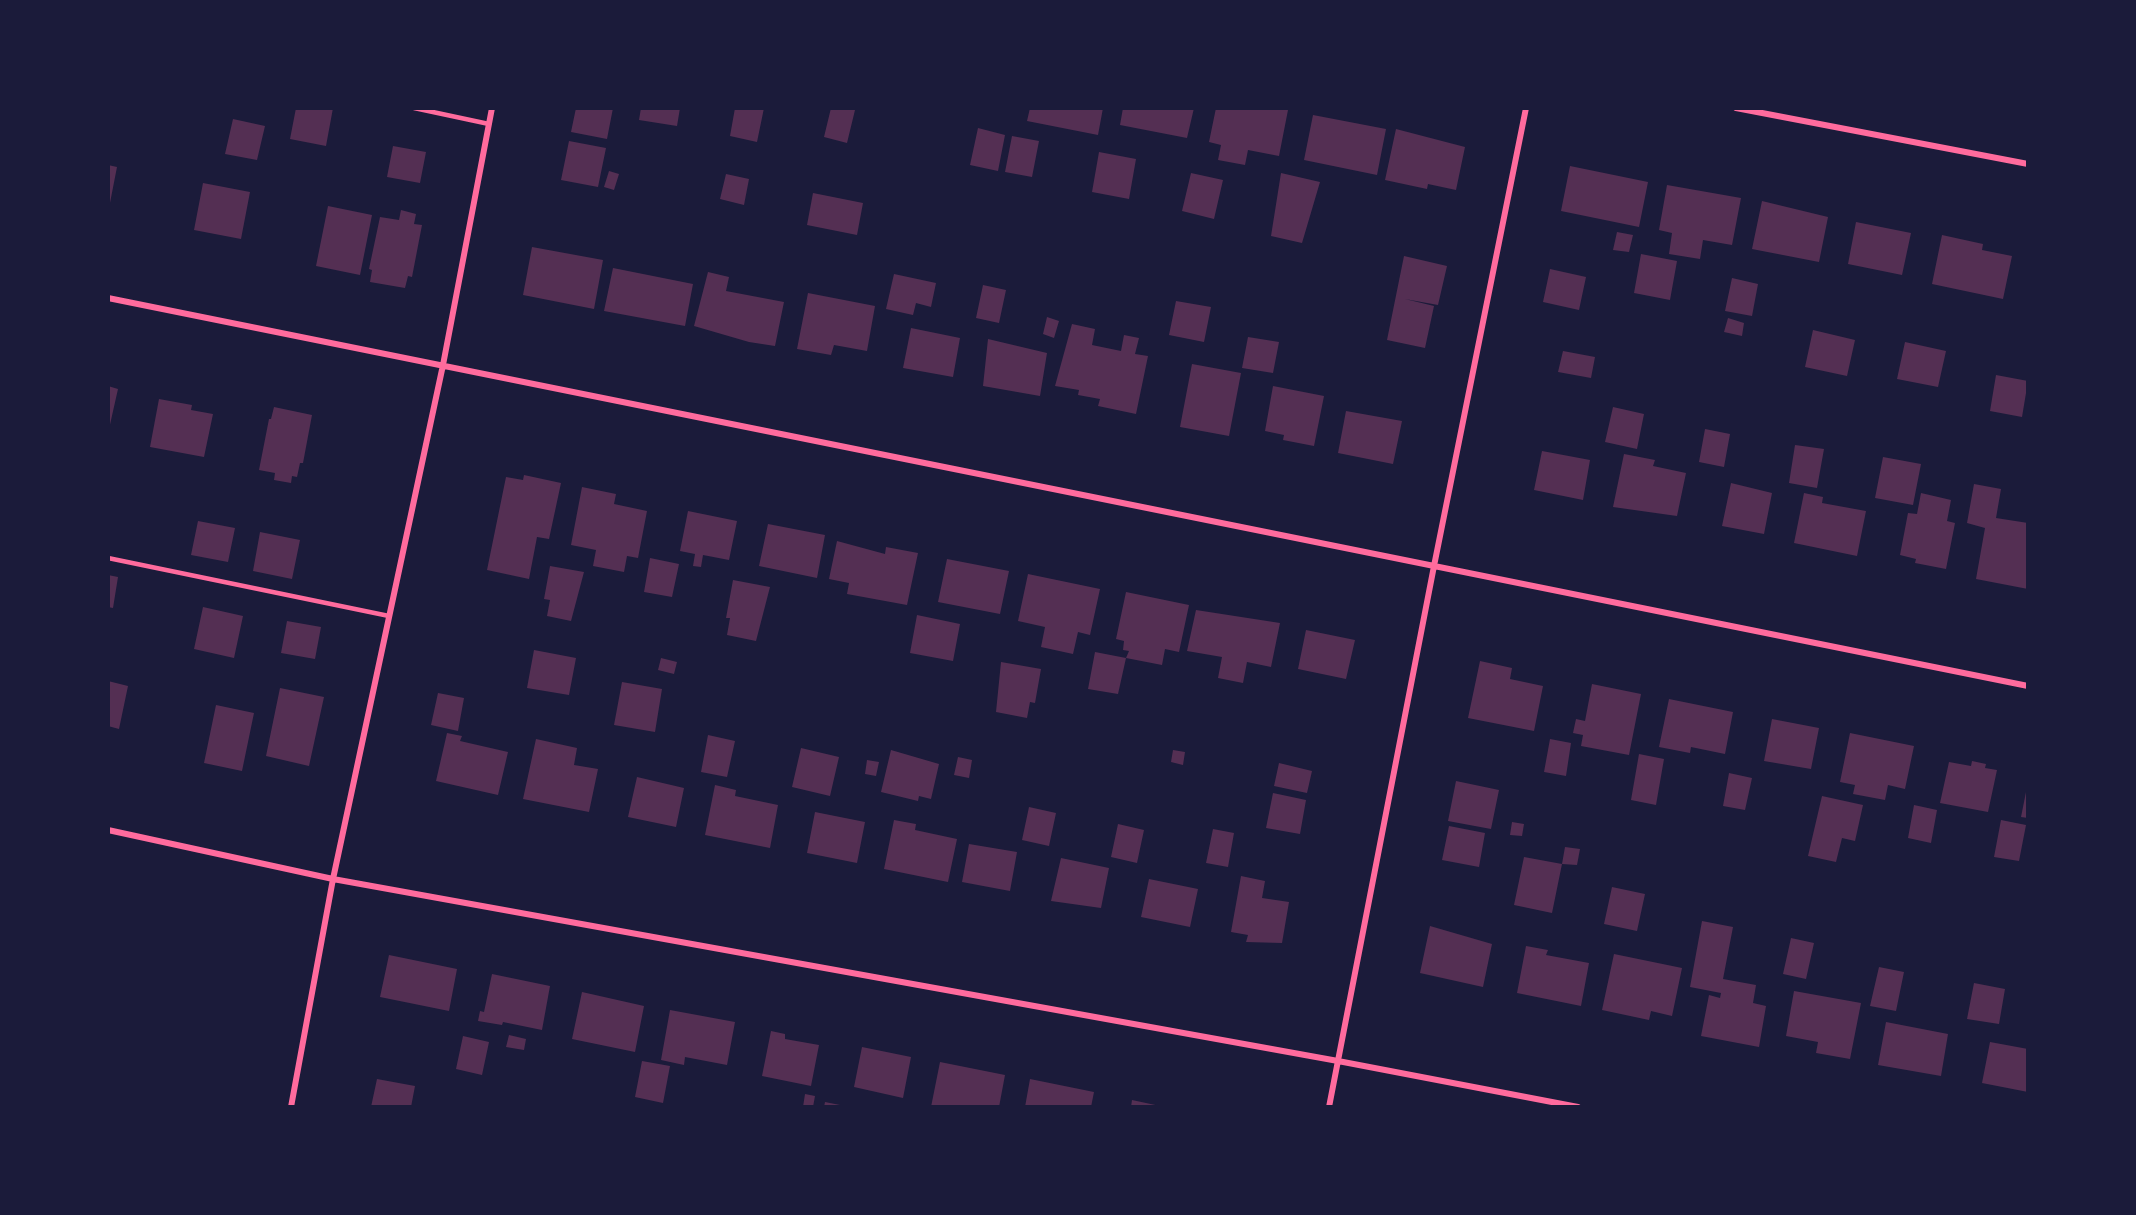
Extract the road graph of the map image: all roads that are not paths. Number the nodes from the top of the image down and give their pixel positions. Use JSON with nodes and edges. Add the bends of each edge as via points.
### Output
{"nodes":[{"id":1,"x":414,"y":108,"type":"edge"},
{"id":2,"x":492,"y":108,"type":"edge"},
{"id":3,"x":1526,"y":108,"type":"edge"},
{"id":4,"x":1736,"y":108,"type":"edge"},
{"id":5,"x":489,"y":124,"type":"junction"},
{"id":6,"x":2028,"y":164,"type":"edge"},
{"id":7,"x":108,"y":298,"type":"edge"},
{"id":8,"x":442,"y":365,"type":"junction"},
{"id":9,"x":108,"y":558,"type":"edge"},
{"id":10,"x":1434,"y":566,"type":"junction"},
{"id":11,"x":389,"y":616,"type":"junction"},
{"id":12,"x":2028,"y":686,"type":"edge"},
{"id":13,"x":108,"y":830,"type":"edge"},
{"id":14,"x":333,"y":879,"type":"junction"},
{"id":15,"x":1338,"y":1061,"type":"junction"},
{"id":16,"x":291,"y":1107,"type":"edge"},
{"id":17,"x":1329,"y":1107,"type":"edge"},
{"id":18,"x":1578,"y":1107,"type":"edge"}],
"edges":[{"from":1,"to":5,"type":"lane"},
{"from":2,"to":5,"type":"street"},
{"from":3,"to":10,"type":"street"},
{"from":4,"to":6,"type":"street"},
{"from":5,"to":8,"type":"street"},
{"from":7,"to":8,"type":"street"},
{"from":8,"to":10,"type":"street"},
{"from":8,"to":11,"type":"street"},
{"from":9,"to":11,"type":"lane"},
{"from":10,"to":12,"type":"street"},
{"from":10,"to":15,"type":"street"},
{"from":11,"to":14,"type":"street"},
{"from":13,"to":14,"type":"street"},
{"from":14,"to":15,"type":"street"},
{"from":14,"to":16,"type":"street"},
{"from":15,"to":17,"type":"street"},
{"from":15,"to":18,"type":"street"}]}
